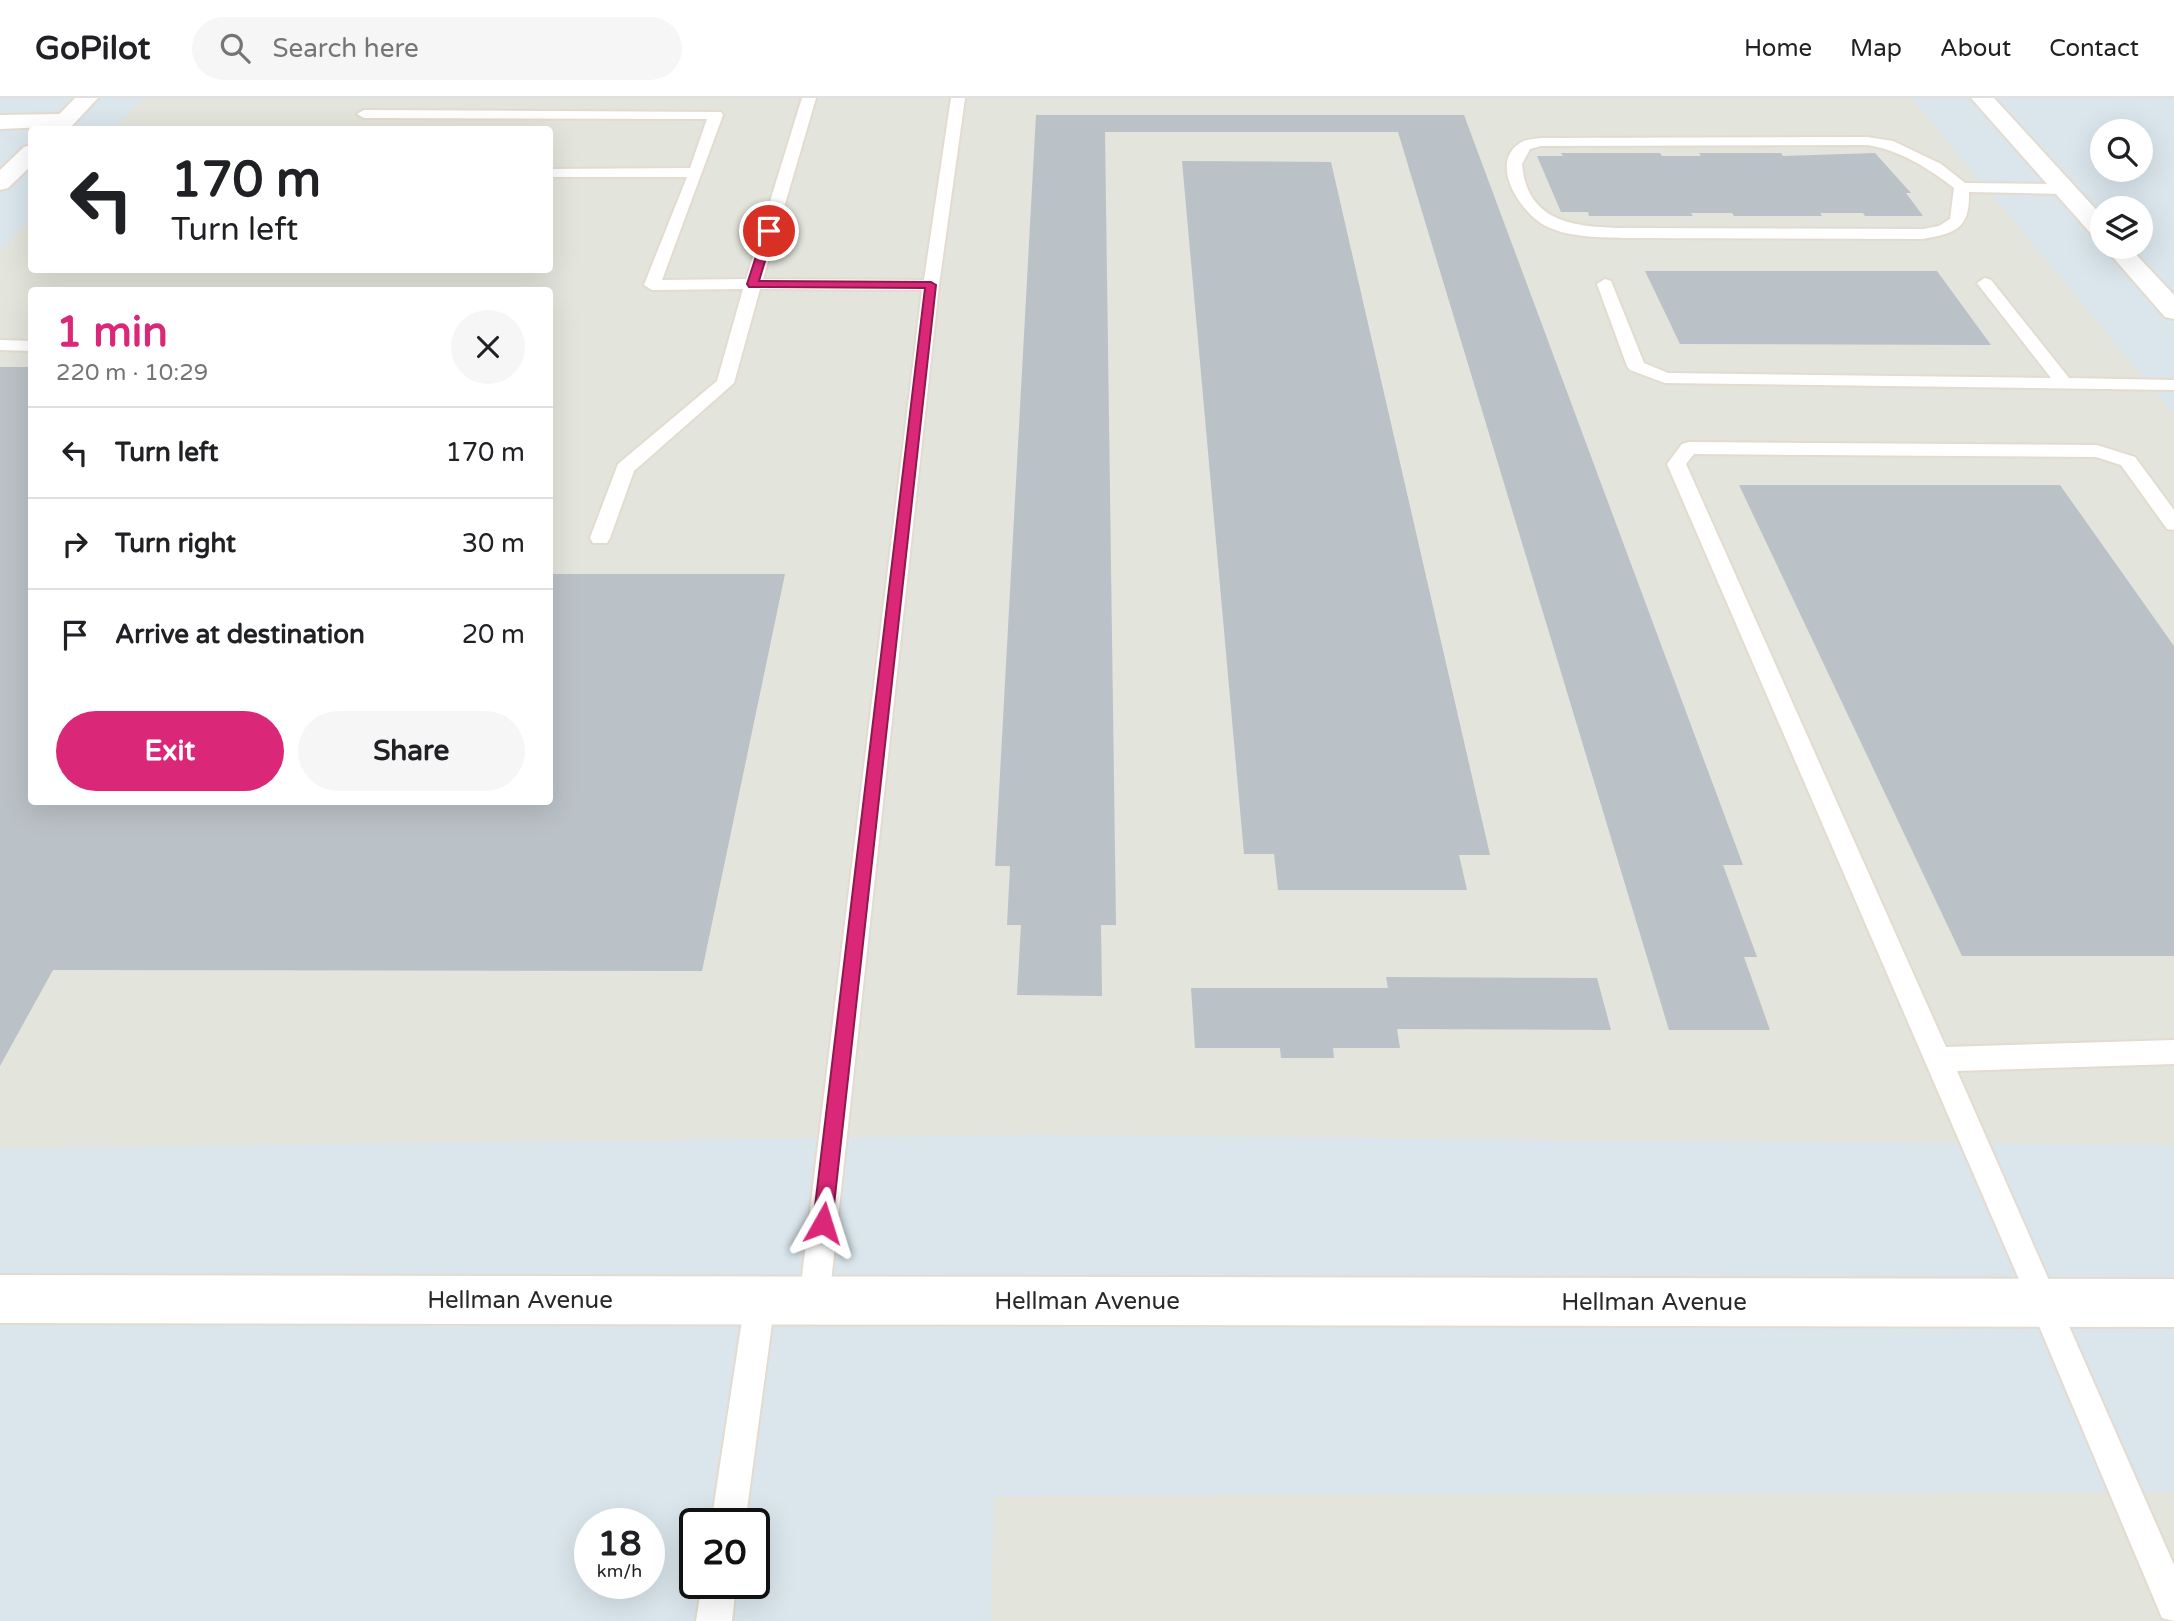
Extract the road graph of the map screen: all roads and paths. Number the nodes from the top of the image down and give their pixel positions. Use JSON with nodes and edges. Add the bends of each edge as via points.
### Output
{"nodes":[{"id":1,"x":87,"y":98,"type":"edge"},
{"id":2,"x":376,"y":98,"type":"edge"},
{"id":3,"x":722,"y":98,"type":"edge"},
{"id":4,"x":809,"y":98,"type":"edge"},
{"id":5,"x":958,"y":98,"type":"edge"},
{"id":6,"x":1982,"y":98,"type":"edge"},
{"id":7,"x":364,"y":114,"type":"junction"},
{"id":8,"x":716,"y":115,"type":"junction"},
{"id":9,"x":0,"y":122,"type":"edge"},
{"id":10,"x":59,"y":125,"type":"edge"},
{"id":11,"x":355,"y":126,"type":"edge"},
{"id":12,"x":28,"y":156,"type":"edge"},
{"id":13,"x":696,"y":172,"type":"junction"},
{"id":14,"x":553,"y":173,"type":"edge"},
{"id":15,"x":0,"y":183,"type":"edge"},
{"id":16,"x":1961,"y":187,"type":"junction"},
{"id":17,"x":2064,"y":188,"type":"junction"},
{"id":18,"x":2090,"y":217,"type":"edge"},
{"id":19,"x":2127,"y":259,"type":"edge"},
{"id":20,"x":1985,"y":283,"type":"dead end"},
{"id":21,"x":753,"y":284,"type":"junction"},
{"id":22,"x":1605,"y":284,"type":"dead end"},
{"id":23,"x":931,"y":285,"type":"junction"},
{"id":24,"x":2174,"y":311,"type":"edge"},
{"id":25,"x":0,"y":345,"type":"edge"},
{"id":26,"x":28,"y":345,"type":"edge"},
{"id":27,"x":2064,"y":383,"type":"junction"},
{"id":28,"x":2174,"y":385,"type":"edge"},
{"id":29,"x":2174,"y":524,"type":"edge"},
{"id":30,"x":600,"y":538,"type":"dead end"},
{"id":31,"x":2174,"y":1052,"type":"edge"},
{"id":32,"x":1938,"y":1059,"type":"junction"},
{"id":33,"x":0,"y":1299,"type":"edge"},
{"id":34,"x":760,"y":1301,"type":"junction"},
{"id":35,"x":814,"y":1301,"type":"junction"},
{"id":36,"x":2045,"y":1303,"type":"junction"},
{"id":37,"x":2174,"y":1303,"type":"edge"},
{"id":38,"x":729,"y":1508,"type":"edge"},
{"id":39,"x":717,"y":1599,"type":"edge"},
{"id":40,"x":2174,"y":1606,"type":"edge"},
{"id":41,"x":714,"y":1621,"type":"edge"}],
"edges":[{"from":1,"to":10,"type":"street"},
{"from":2,"to":7,"type":"lane"},
{"from":3,"to":8,"type":"lane"},
{"from":4,"to":21,"type":"lane"},
{"from":5,"to":23,"type":"lane"},
{"from":6,"to":17,"type":"street"},
{"from":7,"to":8,"type":"lane"},
{"from":7,"to":11,"type":"lane"},
{"from":8,"to":13,"type":"lane"},
{"from":9,"to":10,"type":"street"},
{"from":12,"to":15,"type":"street"},
{"from":13,"to":14,"type":"lane"},
{"from":13,"to":21,"type":"lane","via":[[652,285]]},
{"from":16,"to":16,"type":"lane","via":[[1936,167],[1888,144],[1867,141],[1541,142],[1526,146],[1513,166],[1519,187],[1536,213],[1553,224],[1625,233],[1923,234],[1956,223],[1963,214]]},
{"from":16,"to":17,"type":"lane"},
{"from":17,"to":18,"type":"street"},
{"from":19,"to":24,"type":"street"},
{"from":20,"to":27,"type":"lane"},
{"from":21,"to":23,"type":"lane"},
{"from":21,"to":30,"type":"lane","via":[[725,383],[625,468]]},
{"from":22,"to":27,"type":"lane","via":[[1636,366],[1665,377]]},
{"from":23,"to":35,"type":"lane"},
{"from":25,"to":26,"type":"lane"},
{"from":27,"to":28,"type":"lane"},
{"from":29,"to":32,"type":"lane","via":[[2128,461],[2097,451],[1689,448],[1676,464]]},
{"from":31,"to":32,"type":"lane"},
{"from":32,"to":36,"type":"lane"},
{"from":33,"to":34,"type":"street","name":"Hellman Avenue"},
{"from":34,"to":35,"type":"street","name":"Hellman Avenue"},
{"from":34,"to":38,"type":"lane"},
{"from":35,"to":36,"type":"street","name":"Hellman Avenue"},
{"from":36,"to":37,"type":"street","name":"Hellman Avenue"},
{"from":36,"to":40,"type":"lane"},
{"from":39,"to":41,"type":"lane"}]}
